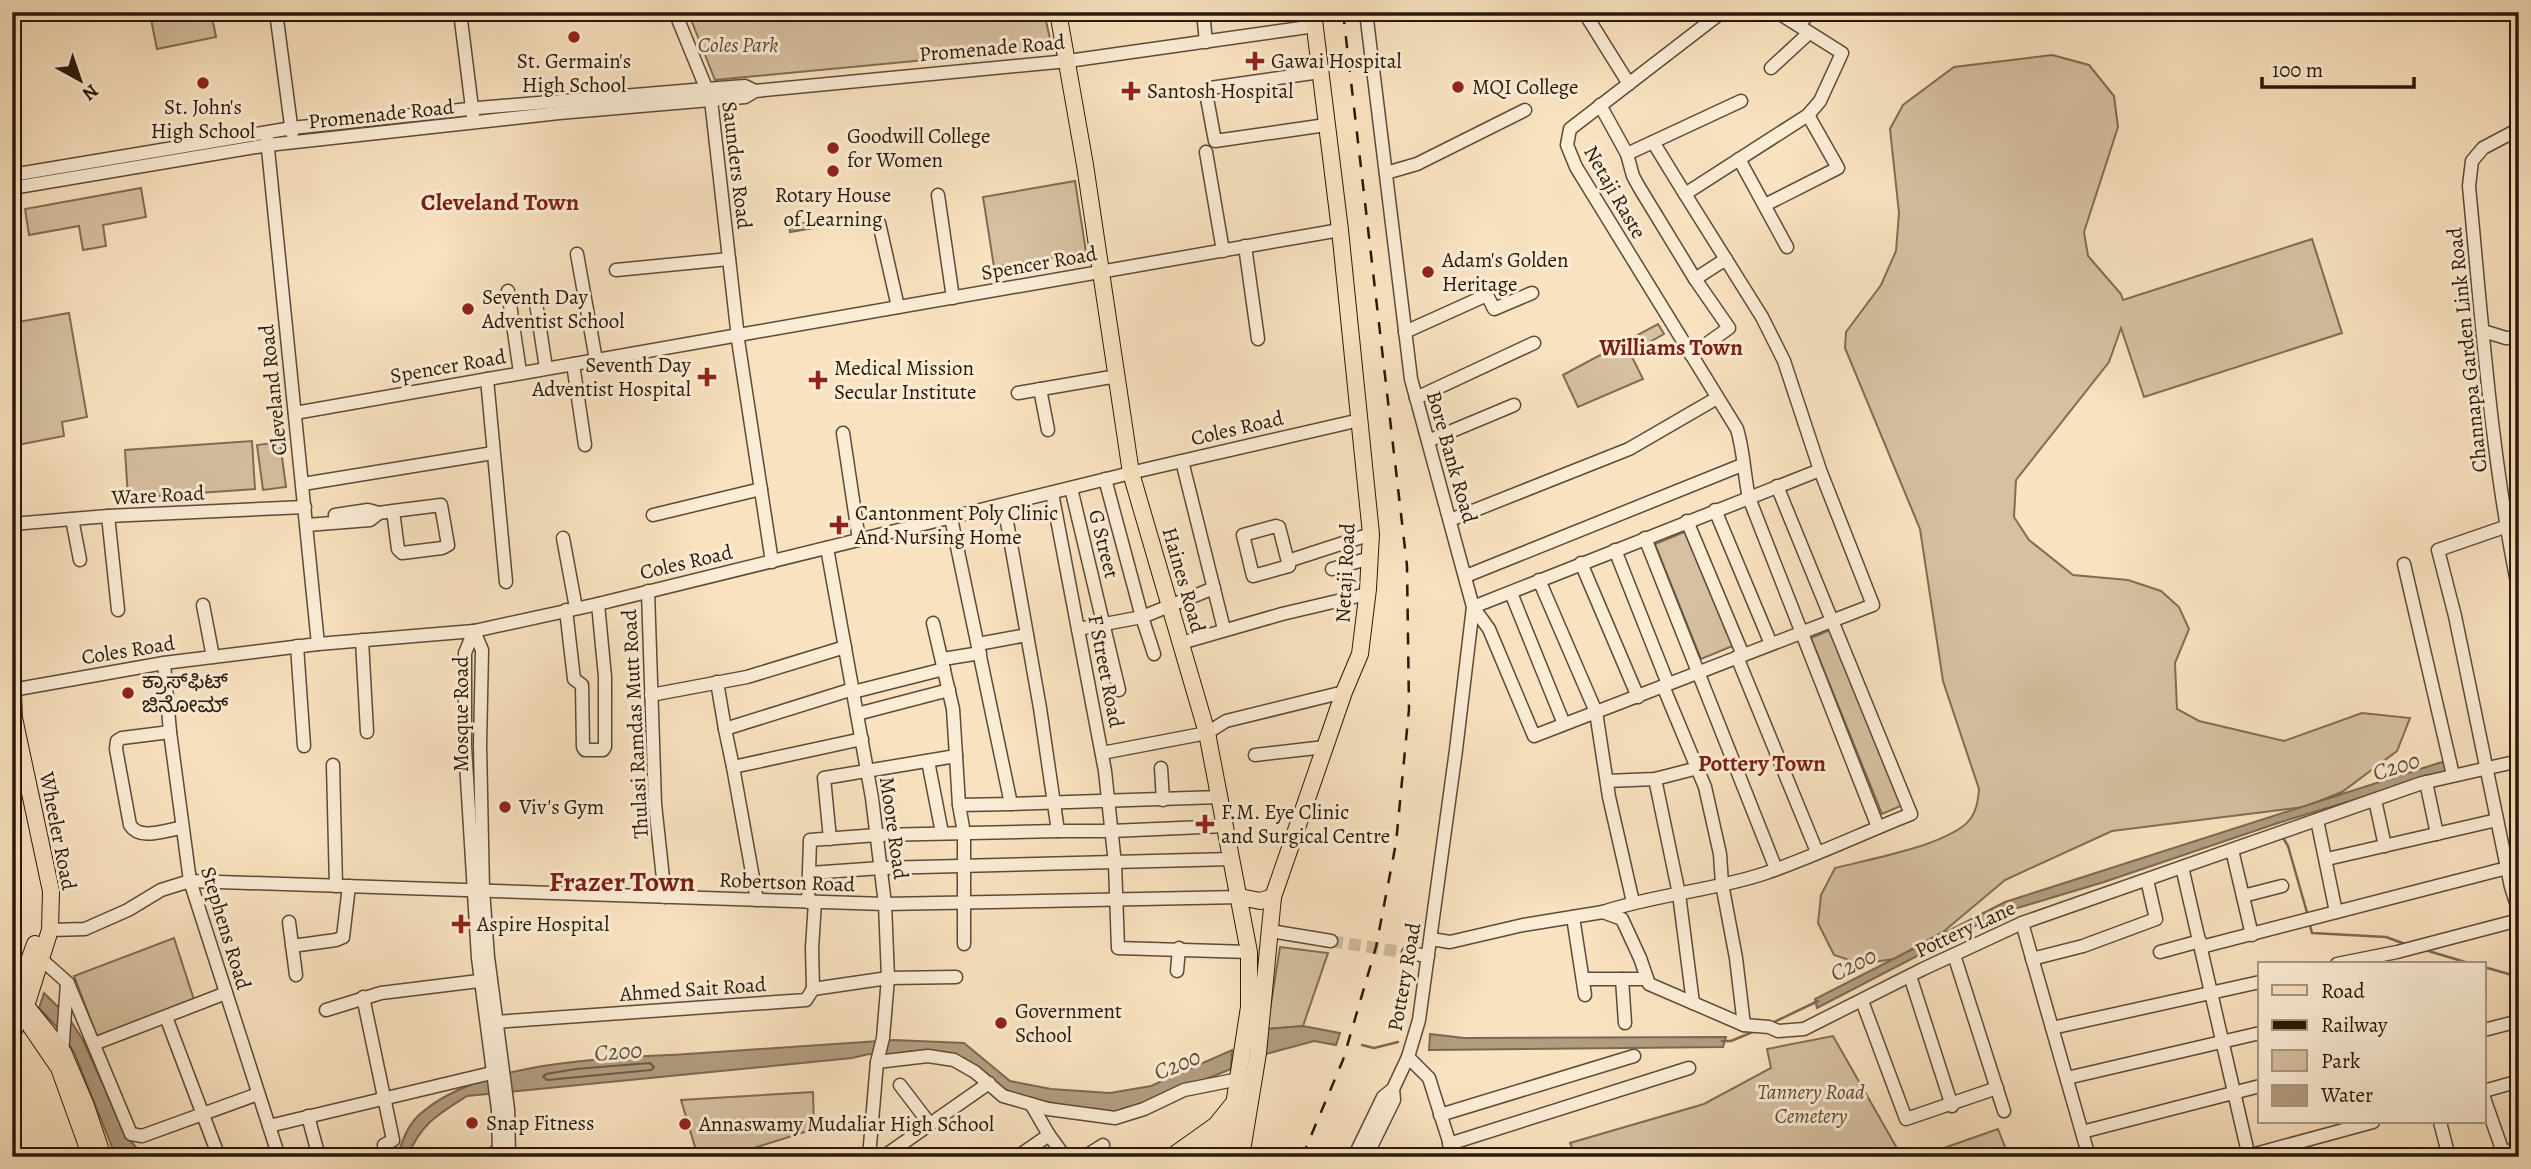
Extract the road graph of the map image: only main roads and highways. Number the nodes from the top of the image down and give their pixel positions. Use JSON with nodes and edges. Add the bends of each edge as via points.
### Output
{"nodes":[{"id":1,"x":1058,"y":12,"type":"edge"},
{"id":2,"x":1314,"y":19,"type":"edge"},
{"id":3,"x":12,"y":672,"type":"edge"},
{"id":4,"x":13,"y":690,"type":"edge"},
{"id":5,"x":12,"y":746,"type":"edge"},
{"id":6,"x":21,"y":786,"type":"edge"},
{"id":7,"x":34,"y":828,"type":"junction"},
{"id":8,"x":1240,"y":897,"type":"junction"},
{"id":9,"x":1273,"y":897,"type":"junction"},
{"id":10,"x":31,"y":967,"type":"edge"},
{"id":11,"x":20,"y":1003,"type":"edge"},
{"id":12,"x":12,"y":1034,"type":"edge"},
{"id":13,"x":1251,"y":1051,"type":"junction"},
{"id":14,"x":62,"y":1054,"type":"junction"},
{"id":15,"x":1236,"y":1099,"type":"junction"},
{"id":16,"x":1245,"y":1121,"type":"junction"},
{"id":17,"x":1229,"y":1133,"type":"junction"},
{"id":18,"x":91,"y":1157,"type":"edge"},
{"id":19,"x":103,"y":1157,"type":"edge"},
{"id":20,"x":1171,"y":1157,"type":"edge"},
{"id":21,"x":1198,"y":1157,"type":"edge"},
{"id":22,"x":1226,"y":1157,"type":"edge"},
{"id":23,"x":1241,"y":1157,"type":"edge"}],
"edges":[{"from":1,"to":8,"type":"main road","name":"Haines Road","via":[[1131,473],[1207,733]]},
{"from":2,"to":9,"type":"main road","name":"Netaji Road","via":[[1360,421],[1370,558],[1360,654]]},
{"from":3,"to":4,"type":"main road","name":"Wheeler Road"},
{"from":4,"to":6,"type":"main road","name":"Wheeler Road"},
{"from":5,"to":6,"type":"main road","name":"Wheeler Road"},
{"from":6,"to":7,"type":"main road","name":"Wheeler Road"},
{"from":7,"to":10,"type":"main road","name":"Wheeler Road","via":[[42,892]]},
{"from":7,"to":10,"type":"main road","name":"Wheeler Road","via":[[51,890],[50,930]]},
{"from":8,"to":9,"type":"main road","via":[[1260,901]]},
{"from":8,"to":13,"type":"main road","name":"Haines Road","via":[[1249,952]]},
{"from":9,"to":13,"type":"main road","name":"Netaji Road"},
{"from":10,"to":11,"type":"main road","name":"Wheeler Road"},
{"from":11,"to":12,"type":"main road","name":"Wheeler Road"},
{"from":11,"to":14,"type":"main road"},
{"from":13,"to":15,"type":"main road","name":"Haines Road"},
{"from":13,"to":16,"type":"main road","name":"Netaji Road"},
{"from":14,"to":18,"type":"main road"},
{"from":14,"to":19,"type":"main road"},
{"from":15,"to":17,"type":"main road","name":"Haines Road"},
{"from":15,"to":20,"type":"main road","via":[[1216,1125]]},
{"from":16,"to":17,"type":"main road"},
{"from":16,"to":23,"type":"main road"},
{"from":17,"to":21,"type":"main road"},
{"from":17,"to":22,"type":"main road","name":"Haines Road"}]}
